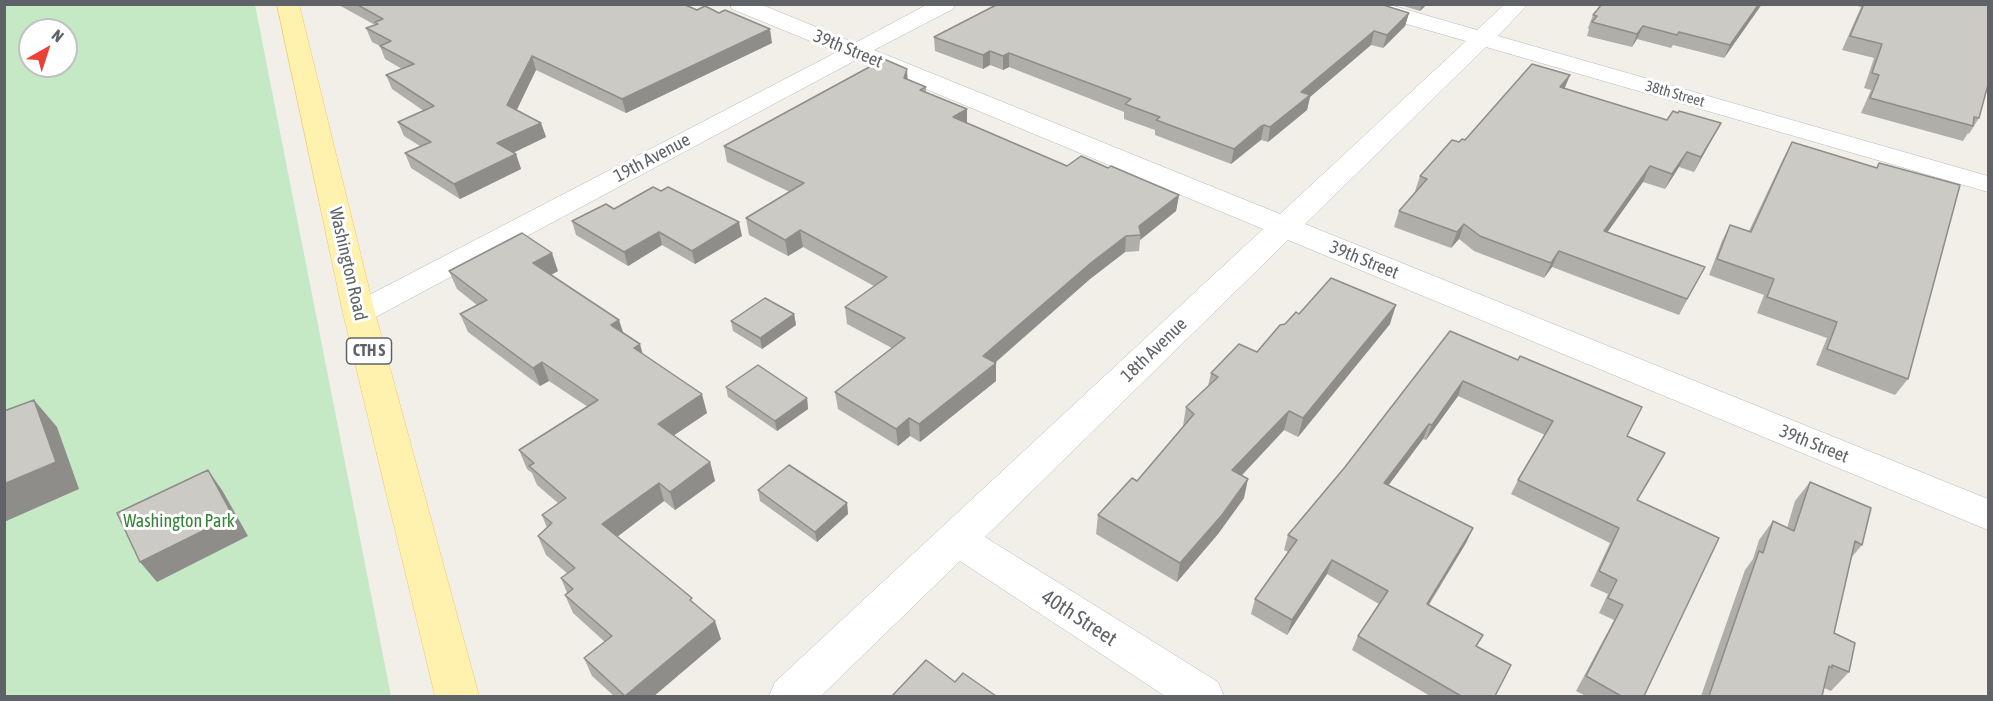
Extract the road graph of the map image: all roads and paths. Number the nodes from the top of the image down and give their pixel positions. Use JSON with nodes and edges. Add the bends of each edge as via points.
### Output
{"nodes":[{"id":1,"x":288,"y":4,"type":"edge"},
{"id":2,"x":740,"y":4,"type":"edge"},
{"id":3,"x":945,"y":4,"type":"edge"},
{"id":4,"x":1362,"y":4,"type":"edge"},
{"id":5,"x":1518,"y":4,"type":"edge"},
{"id":6,"x":1482,"y":39,"type":"junction"},
{"id":7,"x":855,"y":51,"type":"junction"},
{"id":8,"x":1989,"y":184,"type":"edge"},
{"id":9,"x":1284,"y":227,"type":"junction"},
{"id":10,"x":359,"y":312,"type":"junction"},
{"id":11,"x":1989,"y":515,"type":"edge"},
{"id":12,"x":957,"y":538,"type":"junction"},
{"id":13,"x":457,"y":696,"type":"edge"},
{"id":14,"x":791,"y":696,"type":"edge"},
{"id":15,"x":1202,"y":696,"type":"edge"}],
"edges":[{"from":1,"to":10,"type":"main road","name":"Washington Road","number":"CTH S"},
{"from":2,"to":7,"type":"street","name":"39th Street"},
{"from":3,"to":7,"type":"street","name":"19th Avenue"},
{"from":4,"to":6,"type":"street","name":"38th Street"},
{"from":5,"to":6,"type":"street","name":"18th Avenue"},
{"from":6,"to":8,"type":"street","name":"38th Street"},
{"from":6,"to":9,"type":"street","name":"18th Avenue"},
{"from":7,"to":9,"type":"street","name":"39th Street"},
{"from":7,"to":10,"type":"street","name":"19th Avenue"},
{"from":9,"to":11,"type":"street","name":"39th Street"},
{"from":9,"to":12,"type":"street","name":"18th Avenue"},
{"from":10,"to":13,"type":"main road","name":"Washington Road","number":"CTH S"},
{"from":12,"to":14,"type":"street","name":"18th Avenue"},
{"from":12,"to":15,"type":"street","name":"40th Street"}]}
